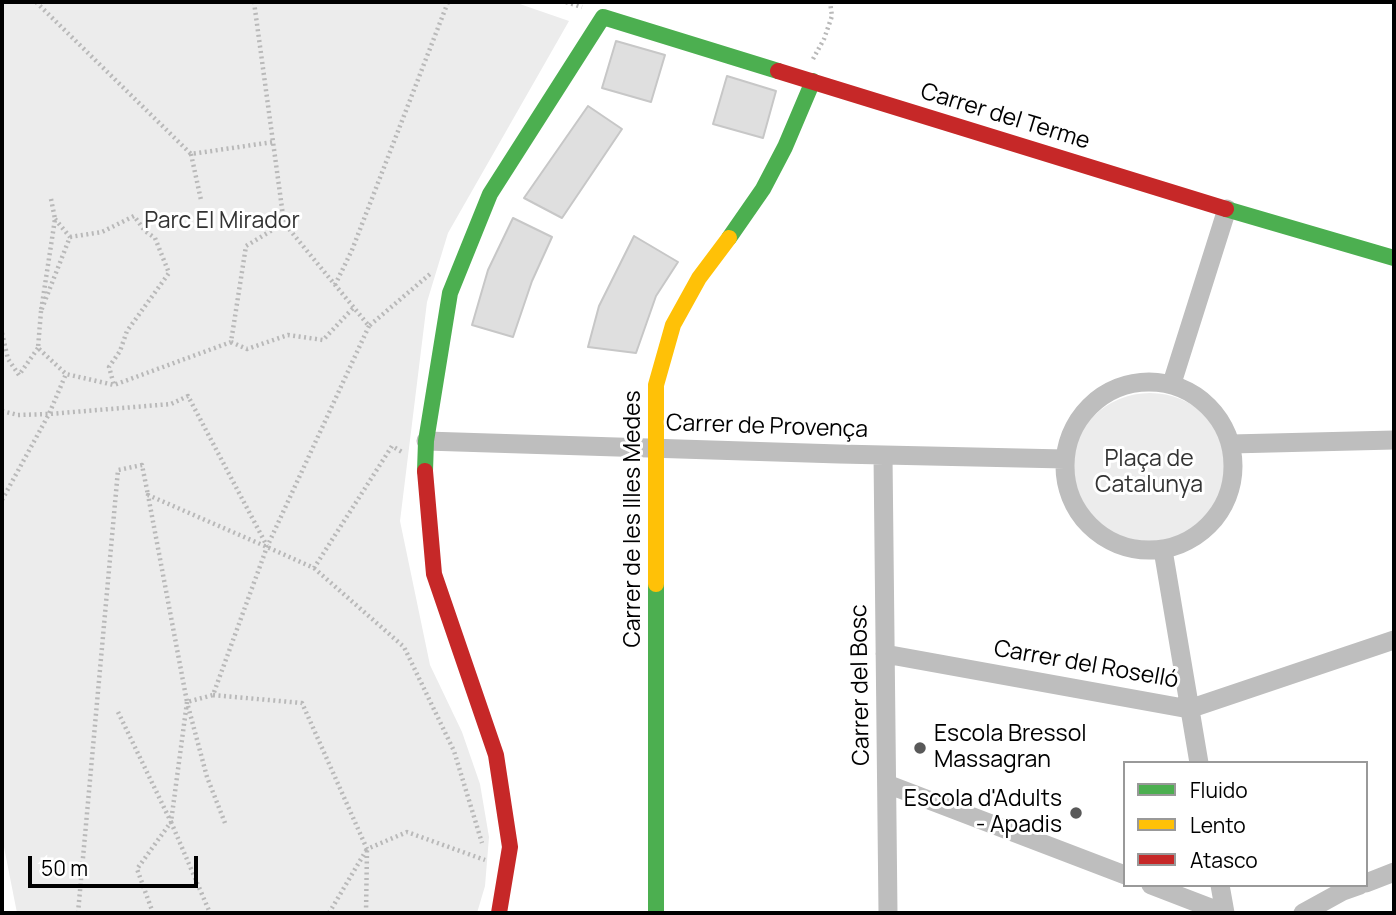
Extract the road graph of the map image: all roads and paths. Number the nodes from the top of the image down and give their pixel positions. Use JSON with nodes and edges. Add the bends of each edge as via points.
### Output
{"nodes":[{"id":1,"x":36,"y":2,"type":"edge"},
{"id":2,"x":254,"y":2,"type":"edge"},
{"id":3,"x":447,"y":2,"type":"edge"},
{"id":4,"x":830,"y":2,"type":"edge"},
{"id":5,"x":807,"y":79,"type":"junction"},
{"id":6,"x":274,"y":142,"type":"junction"},
{"id":7,"x":191,"y":154,"type":"junction"},
{"id":8,"x":51,"y":199,"type":"dead end"},
{"id":9,"x":201,"y":200,"type":"dead end"},
{"id":10,"x":1227,"y":209,"type":"junction"},
{"id":11,"x":55,"y":219,"type":"junction"},
{"id":12,"x":284,"y":222,"type":"junction"},
{"id":13,"x":70,"y":237,"type":"junction"},
{"id":14,"x":1394,"y":258,"type":"edge"},
{"id":15,"x":437,"y":268,"type":"dead end"},
{"id":16,"x":335,"y":285,"type":"junction"},
{"id":17,"x":354,"y":307,"type":"junction"},
{"id":18,"x":41,"y":311,"type":"junction"},
{"id":19,"x":369,"y":326,"type":"junction"},
{"id":20,"x":2,"y":333,"type":"edge"},
{"id":21,"x":231,"y":342,"type":"junction"},
{"id":22,"x":38,"y":348,"type":"junction"},
{"id":23,"x":66,"y":374,"type":"junction"},
{"id":24,"x":1172,"y":383,"type":"junction"},
{"id":25,"x":114,"y":385,"type":"junction"},
{"id":26,"x":2,"y":411,"type":"edge"},
{"id":27,"x":49,"y":414,"type":"junction"},
{"id":28,"x":1394,"y":440,"type":"edge"},
{"id":29,"x":426,"y":441,"type":"junction"},
{"id":30,"x":1231,"y":444,"type":"junction"},
{"id":31,"x":656,"y":449,"type":"junction"},
{"id":32,"x":408,"y":456,"type":"dead end"},
{"id":33,"x":883,"y":456,"type":"junction"},
{"id":34,"x":1065,"y":459,"type":"junction"},
{"id":35,"x":148,"y":495,"type":"junction"},
{"id":36,"x":2,"y":500,"type":"edge"},
{"id":37,"x":267,"y":547,"type":"junction"},
{"id":38,"x":1163,"y":550,"type":"junction"},
{"id":39,"x":314,"y":568,"type":"junction"},
{"id":40,"x":1394,"y":640,"type":"edge"},
{"id":41,"x":885,"y":654,"type":"junction"},
{"id":42,"x":213,"y":695,"type":"junction"},
{"id":43,"x":187,"y":702,"type":"junction"},
{"id":44,"x":1189,"y":709,"type":"junction"},
{"id":45,"x":118,"y":712,"type":"dead end"},
{"id":46,"x":1199,"y":761,"type":"edge"},
{"id":47,"x":887,"y":784,"type":"junction"},
{"id":48,"x":171,"y":822,"type":"junction"},
{"id":49,"x":225,"y":823,"type":"dead end"},
{"id":50,"x":367,"y":849,"type":"junction"},
{"id":51,"x":1394,"y":872,"type":"edge"},
{"id":52,"x":1123,"y":874,"type":"edge"},
{"id":53,"x":1368,"y":882,"type":"edge"},
{"id":54,"x":1156,"y":887,"type":"edge"},
{"id":55,"x":1220,"y":887,"type":"edge"},
{"id":56,"x":1354,"y":887,"type":"edge"},
{"id":57,"x":78,"y":913,"type":"edge"},
{"id":58,"x":153,"y":913,"type":"edge"},
{"id":59,"x":210,"y":913,"type":"edge"},
{"id":60,"x":329,"y":913,"type":"edge"},
{"id":61,"x":366,"y":913,"type":"edge"},
{"id":62,"x":499,"y":913,"type":"edge"},
{"id":63,"x":656,"y":913,"type":"edge"},
{"id":64,"x":888,"y":913,"type":"edge"},
{"id":65,"x":1225,"y":913,"type":"edge"},
{"id":66,"x":1303,"y":913,"type":"edge"}],
"edges":[{"from":1,"to":7,"type":"path"},
{"from":2,"to":6,"type":"path"},
{"from":3,"to":16,"type":"path"},
{"from":4,"to":5,"type":"path","via":[[832,16]]},
{"from":5,"to":10,"type":"street","name":"Carrer del Terme"},
{"from":5,"to":29,"type":"street","name":"Carrer del Terme","via":[[603,17],[490,194],[450,293]]},
{"from":5,"to":31,"type":"street","name":"Carrer de les Illes Medes","via":[[785,147],[763,189],[699,278],[674,325],[656,385]]},
{"from":6,"to":7,"type":"path"},
{"from":6,"to":12,"type":"path"},
{"from":7,"to":9,"type":"path"},
{"from":8,"to":11,"type":"path"},
{"from":10,"to":14,"type":"street","name":"Carrer del Terme"},
{"from":10,"to":24,"type":"street"},
{"from":11,"to":13,"type":"path"},
{"from":11,"to":18,"type":"path"},
{"from":12,"to":16,"type":"path"},
{"from":12,"to":21,"type":"path","via":[[246,246]]},
{"from":13,"to":18,"type":"path"},
{"from":13,"to":25,"type":"path","via":[[102,232],[134,216],[155,238],[169,273],[127,331],[109,367]]},
{"from":15,"to":19,"type":"path"},
{"from":16,"to":17,"type":"path"},
{"from":17,"to":19,"type":"path"},
{"from":17,"to":21,"type":"path","via":[[323,341],[288,335],[247,349]]},
{"from":18,"to":22,"type":"path"},
{"from":19,"to":37,"type":"path"},
{"from":20,"to":22,"type":"path","via":[[8,359],[19,374]]},
{"from":21,"to":25,"type":"path"},
{"from":22,"to":23,"type":"path"},
{"from":23,"to":25,"type":"path"},
{"from":23,"to":27,"type":"path"},
{"from":24,"to":30,"type":"street","via":[[1209,406]]},
{"from":24,"to":34,"type":"street","via":[[1143,381],[1102,395],[1073,427]]},
{"from":26,"to":27,"type":"path"},
{"from":27,"to":36,"type":"path"},
{"from":27,"to":37,"type":"path","via":[[171,404],[188,396]]},
{"from":28,"to":30,"type":"street"},
{"from":29,"to":31,"type":"street","name":"Carrer de Provença"},
{"from":29,"to":62,"type":"street","via":[[434,574],[496,755],[510,847]]},
{"from":30,"to":38,"type":"street","via":[[1231,491],[1216,518],[1199,536]]},
{"from":31,"to":33,"type":"street","name":"Carrer de Provença"},
{"from":31,"to":63,"type":"street","name":"Carrer de les Illes Medes"},
{"from":32,"to":39,"type":"path","via":[[392,446]]},
{"from":33,"to":34,"type":"street","name":"Carrer de Provença"},
{"from":33,"to":41,"type":"street","name":"Carrer del Bosc"},
{"from":34,"to":38,"type":"street","via":[[1066,485],[1077,513],[1088,526],[1131,550]]},
{"from":35,"to":37,"type":"path"},
{"from":35,"to":43,"type":"path"},
{"from":35,"to":57,"type":"path","via":[[142,465],[118,470]]},
{"from":37,"to":39,"type":"path"},
{"from":37,"to":42,"type":"path"},
{"from":38,"to":44,"type":"street"},
{"from":39,"to":50,"type":"path","via":[[404,647],[454,751],[487,861],[407,832]]},
{"from":40,"to":44,"type":"street","name":"Carrer del Roselló"},
{"from":41,"to":44,"type":"street","name":"Carrer del Roselló"},
{"from":41,"to":47,"type":"street","name":"Carrer del Bosc"},
{"from":42,"to":43,"type":"path"},
{"from":42,"to":50,"type":"path","via":[[302,703]]},
{"from":43,"to":48,"type":"path"},
{"from":43,"to":49,"type":"path"},
{"from":44,"to":46,"type":"street"},
{"from":45,"to":48,"type":"path"},
{"from":47,"to":52,"type":"street"},
{"from":47,"to":64,"type":"street","name":"Carrer del Bosc"},
{"from":48,"to":58,"type":"path","via":[[137,869]]},
{"from":48,"to":59,"type":"path"},
{"from":50,"to":60,"type":"path"},
{"from":50,"to":61,"type":"path"},
{"from":51,"to":53,"type":"street"},
{"from":54,"to":65,"type":"street"},
{"from":55,"to":65,"type":"street"},
{"from":56,"to":66,"type":"street"}]}
